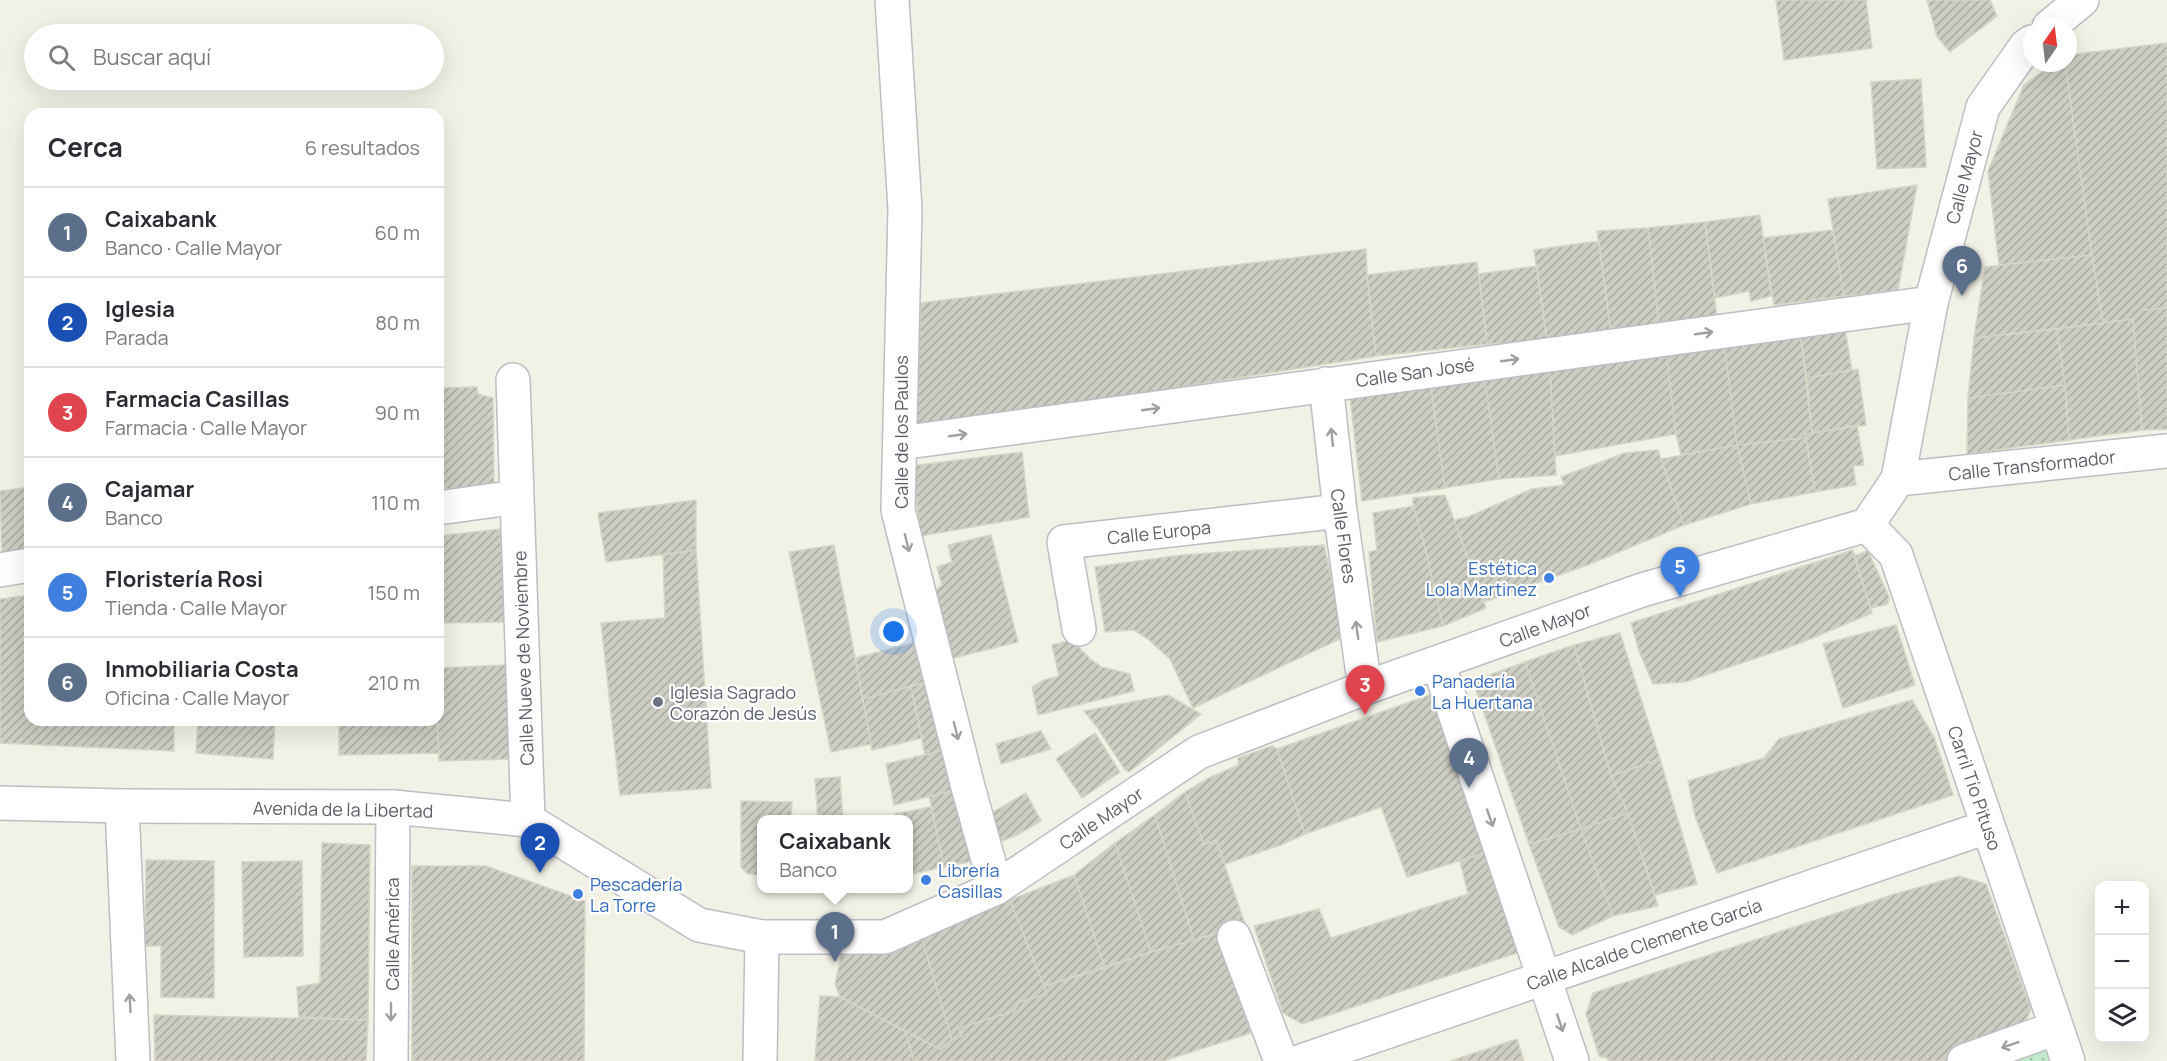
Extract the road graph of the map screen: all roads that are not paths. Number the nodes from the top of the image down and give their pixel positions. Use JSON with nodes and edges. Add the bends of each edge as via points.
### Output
{"nodes":[{"id":1,"x":892,"y":0,"type":"edge"},
{"id":2,"x":2082,"y":0,"type":"edge"},
{"id":3,"x":2060,"y":18,"type":"edge"},
{"id":4,"x":2023,"y":50,"type":"edge"},
{"id":5,"x":1931,"y":303,"type":"junction"},
{"id":6,"x":513,"y":380,"type":"dead end"},
{"id":7,"x":1326,"y":384,"type":"junction"},
{"id":8,"x":900,"y":443,"type":"junction"},
{"id":9,"x":2167,"y":451,"type":"edge"},
{"id":10,"x":1898,"y":479,"type":"junction"},
{"id":11,"x":517,"y":497,"type":"junction"},
{"id":12,"x":444,"y":507,"type":"edge"},
{"id":13,"x":1340,"y":511,"type":"junction"},
{"id":14,"x":1867,"y":525,"type":"junction"},
{"id":15,"x":24,"y":567,"type":"edge"},
{"id":16,"x":0,"y":570,"type":"edge"},
{"id":17,"x":1079,"y":629,"type":"dead end"},
{"id":18,"x":1438,"y":663,"type":"junction"},
{"id":19,"x":1365,"y":688,"type":"junction"},
{"id":20,"x":0,"y":803,"type":"edge"},
{"id":21,"x":122,"y":806,"type":"junction"},
{"id":22,"x":393,"y":807,"type":"junction"},
{"id":23,"x":528,"y":820,"type":"junction"},
{"id":24,"x":1987,"y":827,"type":"junction"},
{"id":25,"x":996,"y":888,"type":"junction"},
{"id":26,"x":1234,"y":937,"type":"dead end"},
{"id":27,"x":762,"y":938,"type":"junction"},
{"id":28,"x":1545,"y":978,"type":"junction"},
{"id":29,"x":2056,"y":1028,"type":"junction"},
{"id":30,"x":133,"y":1061,"type":"edge"},
{"id":31,"x":391,"y":1061,"type":"edge"},
{"id":32,"x":760,"y":1061,"type":"edge"},
{"id":33,"x":1281,"y":1061,"type":"edge"},
{"id":34,"x":1300,"y":1061,"type":"edge"},
{"id":35,"x":1572,"y":1061,"type":"edge"},
{"id":36,"x":1964,"y":1061,"type":"edge"},
{"id":37,"x":2068,"y":1061,"type":"edge"}],
"edges":[{"from":1,"to":8,"type":"street","name":"Calle de los Paulos","via":[[905,209]]},
{"from":2,"to":3,"type":"street"},
{"from":4,"to":5,"type":"street","name":"Calle Mayor","via":[[1983,107]]},
{"from":7,"to":5,"type":"street","name":"Calle San José","one_way":true},
{"from":5,"to":10,"type":"street","name":"Calle Mayor"},
{"from":6,"to":11,"type":"street","name":"Calle Nueve de Noviembre"},
{"from":8,"to":7,"type":"street","name":"Calle San José","one_way":true},
{"from":13,"to":7,"type":"street","name":"Calle Flores","one_way":true},
{"from":8,"to":25,"type":"street","name":"Calle de los Paulos","one_way":true,"via":[[898,510]]},
{"from":9,"to":10,"type":"street","name":"Calle Transformador"},
{"from":10,"to":14,"type":"street","name":"Calle Mayor"},
{"from":11,"to":12,"type":"street"},
{"from":11,"to":23,"type":"street","name":"Calle Nueve de Noviembre"},
{"from":13,"to":17,"type":"street","name":"Calle Europa","via":[[1064,542]]},
{"from":19,"to":13,"type":"street","name":"Calle Flores","one_way":true},
{"from":14,"to":18,"type":"street","name":"Calle Mayor","via":[[1642,590]]},
{"from":14,"to":24,"type":"street","name":"Carril Tío Pituso","via":[[1896,555]]},
{"from":15,"to":16,"type":"street"},
{"from":18,"to":19,"type":"street","name":"Calle Mayor"},
{"from":18,"to":28,"type":"street","one_way":true},
{"from":19,"to":25,"type":"street","name":"Calle Mayor","via":[[1199,752]]},
{"from":20,"to":21,"type":"street","name":"Avenida de la Libertad"},
{"from":21,"to":22,"type":"street","name":"Avenida de la Libertad"},
{"from":30,"to":21,"type":"street","one_way":true},
{"from":22,"to":23,"type":"street","name":"Avenida de la Libertad"},
{"from":22,"to":31,"type":"street","name":"Calle América","one_way":true},
{"from":23,"to":27,"type":"street","name":"Avenida de la Libertad","via":[[699,926]]},
{"from":24,"to":28,"type":"street","name":"Calle Alcalde Clemente García"},
{"from":24,"to":29,"type":"street","name":"Carril Tío Pituso"},
{"from":25,"to":27,"type":"street","name":"Calle Mayor","via":[[885,937]]},
{"from":26,"to":33,"type":"street"},
{"from":27,"to":32,"type":"street"},
{"from":28,"to":34,"type":"street","name":"Calle Alcalde Clemente García"},
{"from":28,"to":35,"type":"street","one_way":true},
{"from":29,"to":36,"type":"street","one_way":true},
{"from":29,"to":37,"type":"street","name":"Carril Tío Pituso"}]}
